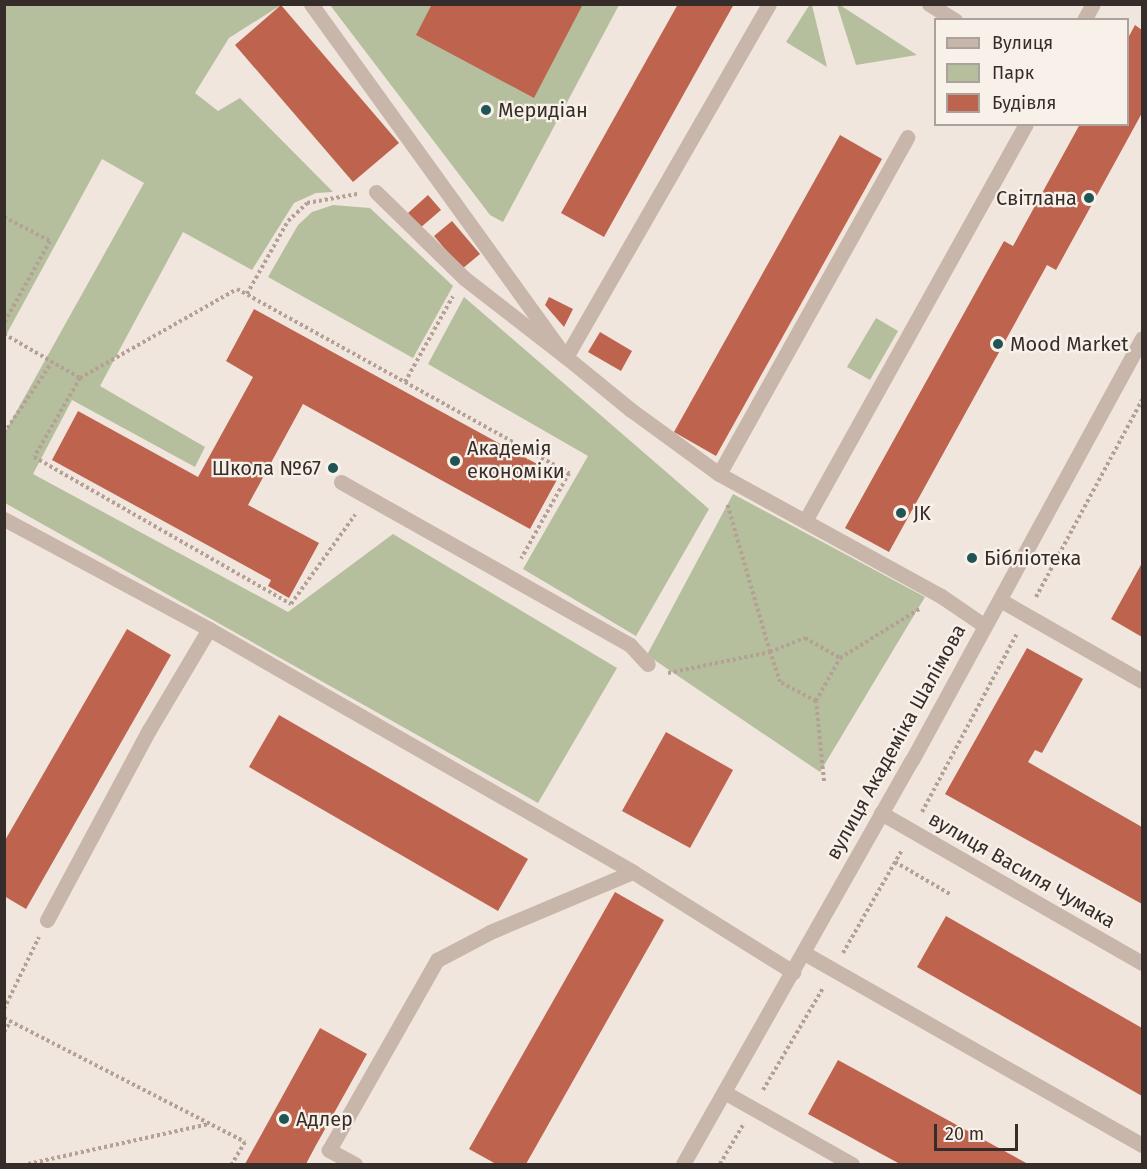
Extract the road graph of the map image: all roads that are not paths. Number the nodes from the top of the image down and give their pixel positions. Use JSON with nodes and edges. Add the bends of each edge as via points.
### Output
{"nodes":[{"id":1,"x":311,"y":4,"type":"edge"},
{"id":2,"x":769,"y":4,"type":"edge"},
{"id":3,"x":929,"y":4,"type":"edge"},
{"id":4,"x":1093,"y":4,"type":"edge"},
{"id":5,"x":952,"y":18,"type":"edge"},
{"id":6,"x":1085,"y":18,"type":"edge"},
{"id":7,"x":1025,"y":126,"type":"edge"},
{"id":8,"x":907,"y":137,"type":"dead end"},
{"id":9,"x":376,"y":192,"type":"road end"},
{"id":10,"x":1143,"y":339,"type":"edge"},
{"id":11,"x":566,"y":357,"type":"junction"},
{"id":12,"x":719,"y":474,"type":"junction"},
{"id":13,"x":341,"y":483,"type":"dead end"},
{"id":14,"x":4,"y":519,"type":"edge"},
{"id":15,"x":805,"y":521,"type":"junction"},
{"id":16,"x":1000,"y":600,"type":"junction"},
{"id":17,"x":985,"y":626,"type":"junction"},
{"id":18,"x":209,"y":629,"type":"junction"},
{"id":19,"x":648,"y":664,"type":"dead end"},
{"id":20,"x":1143,"y":681,"type":"edge"},
{"id":21,"x":880,"y":813,"type":"junction"},
{"id":22,"x":633,"y":872,"type":"junction"},
{"id":23,"x":47,"y":920,"type":"road end"},
{"id":24,"x":804,"y":953,"type":"junction"},
{"id":25,"x":1143,"y":963,"type":"edge"},
{"id":26,"x":793,"y":972,"type":"junction"},
{"id":27,"x":724,"y":1092,"type":"junction"},
{"id":28,"x":1143,"y":1144,"type":"edge"},
{"id":29,"x":355,"y":1164,"type":"edge"},
{"id":30,"x":683,"y":1164,"type":"edge"},
{"id":31,"x":852,"y":1164,"type":"edge"}],
"edges":[{"from":1,"to":11,"type":"street"},
{"from":2,"to":11,"type":"street"},
{"from":3,"to":5,"type":"street"},
{"from":4,"to":6,"type":"street"},
{"from":7,"to":15,"type":"street"},
{"from":8,"to":12,"type":"street"},
{"from":9,"to":11,"type":"street","via":[[464,278]]},
{"from":10,"to":16,"type":"street","name":"вулиця Академіка Шалімова"},
{"from":11,"to":12,"type":"street"},
{"from":12,"to":15,"type":"street"},
{"from":13,"to":19,"type":"street","via":[[630,645]]},
{"from":14,"to":18,"type":"street"},
{"from":15,"to":17,"type":"street","via":[[941,596]]},
{"from":16,"to":17,"type":"street","name":"вулиця Академіка Шалімова"},
{"from":16,"to":20,"type":"street"},
{"from":17,"to":21,"type":"street","name":"вулиця Академіка Шалімова"},
{"from":18,"to":22,"type":"street"},
{"from":18,"to":23,"type":"street","via":[[149,730]]},
{"from":21,"to":24,"type":"street","name":"вулиця Академіка Шалімова"},
{"from":21,"to":25,"type":"street","name":"вулиця Василя Чумака"},
{"from":22,"to":26,"type":"street"},
{"from":22,"to":29,"type":"street","via":[[490,932],[438,960],[329,1150]]},
{"from":24,"to":26,"type":"street","name":"вулиця Академіка Шалімова"},
{"from":24,"to":28,"type":"street"},
{"from":26,"to":27,"type":"street","name":"вулиця Академіка Шалімова"},
{"from":27,"to":30,"type":"street","name":"вулиця Академіка Шалімова"},
{"from":27,"to":31,"type":"street"}]}
